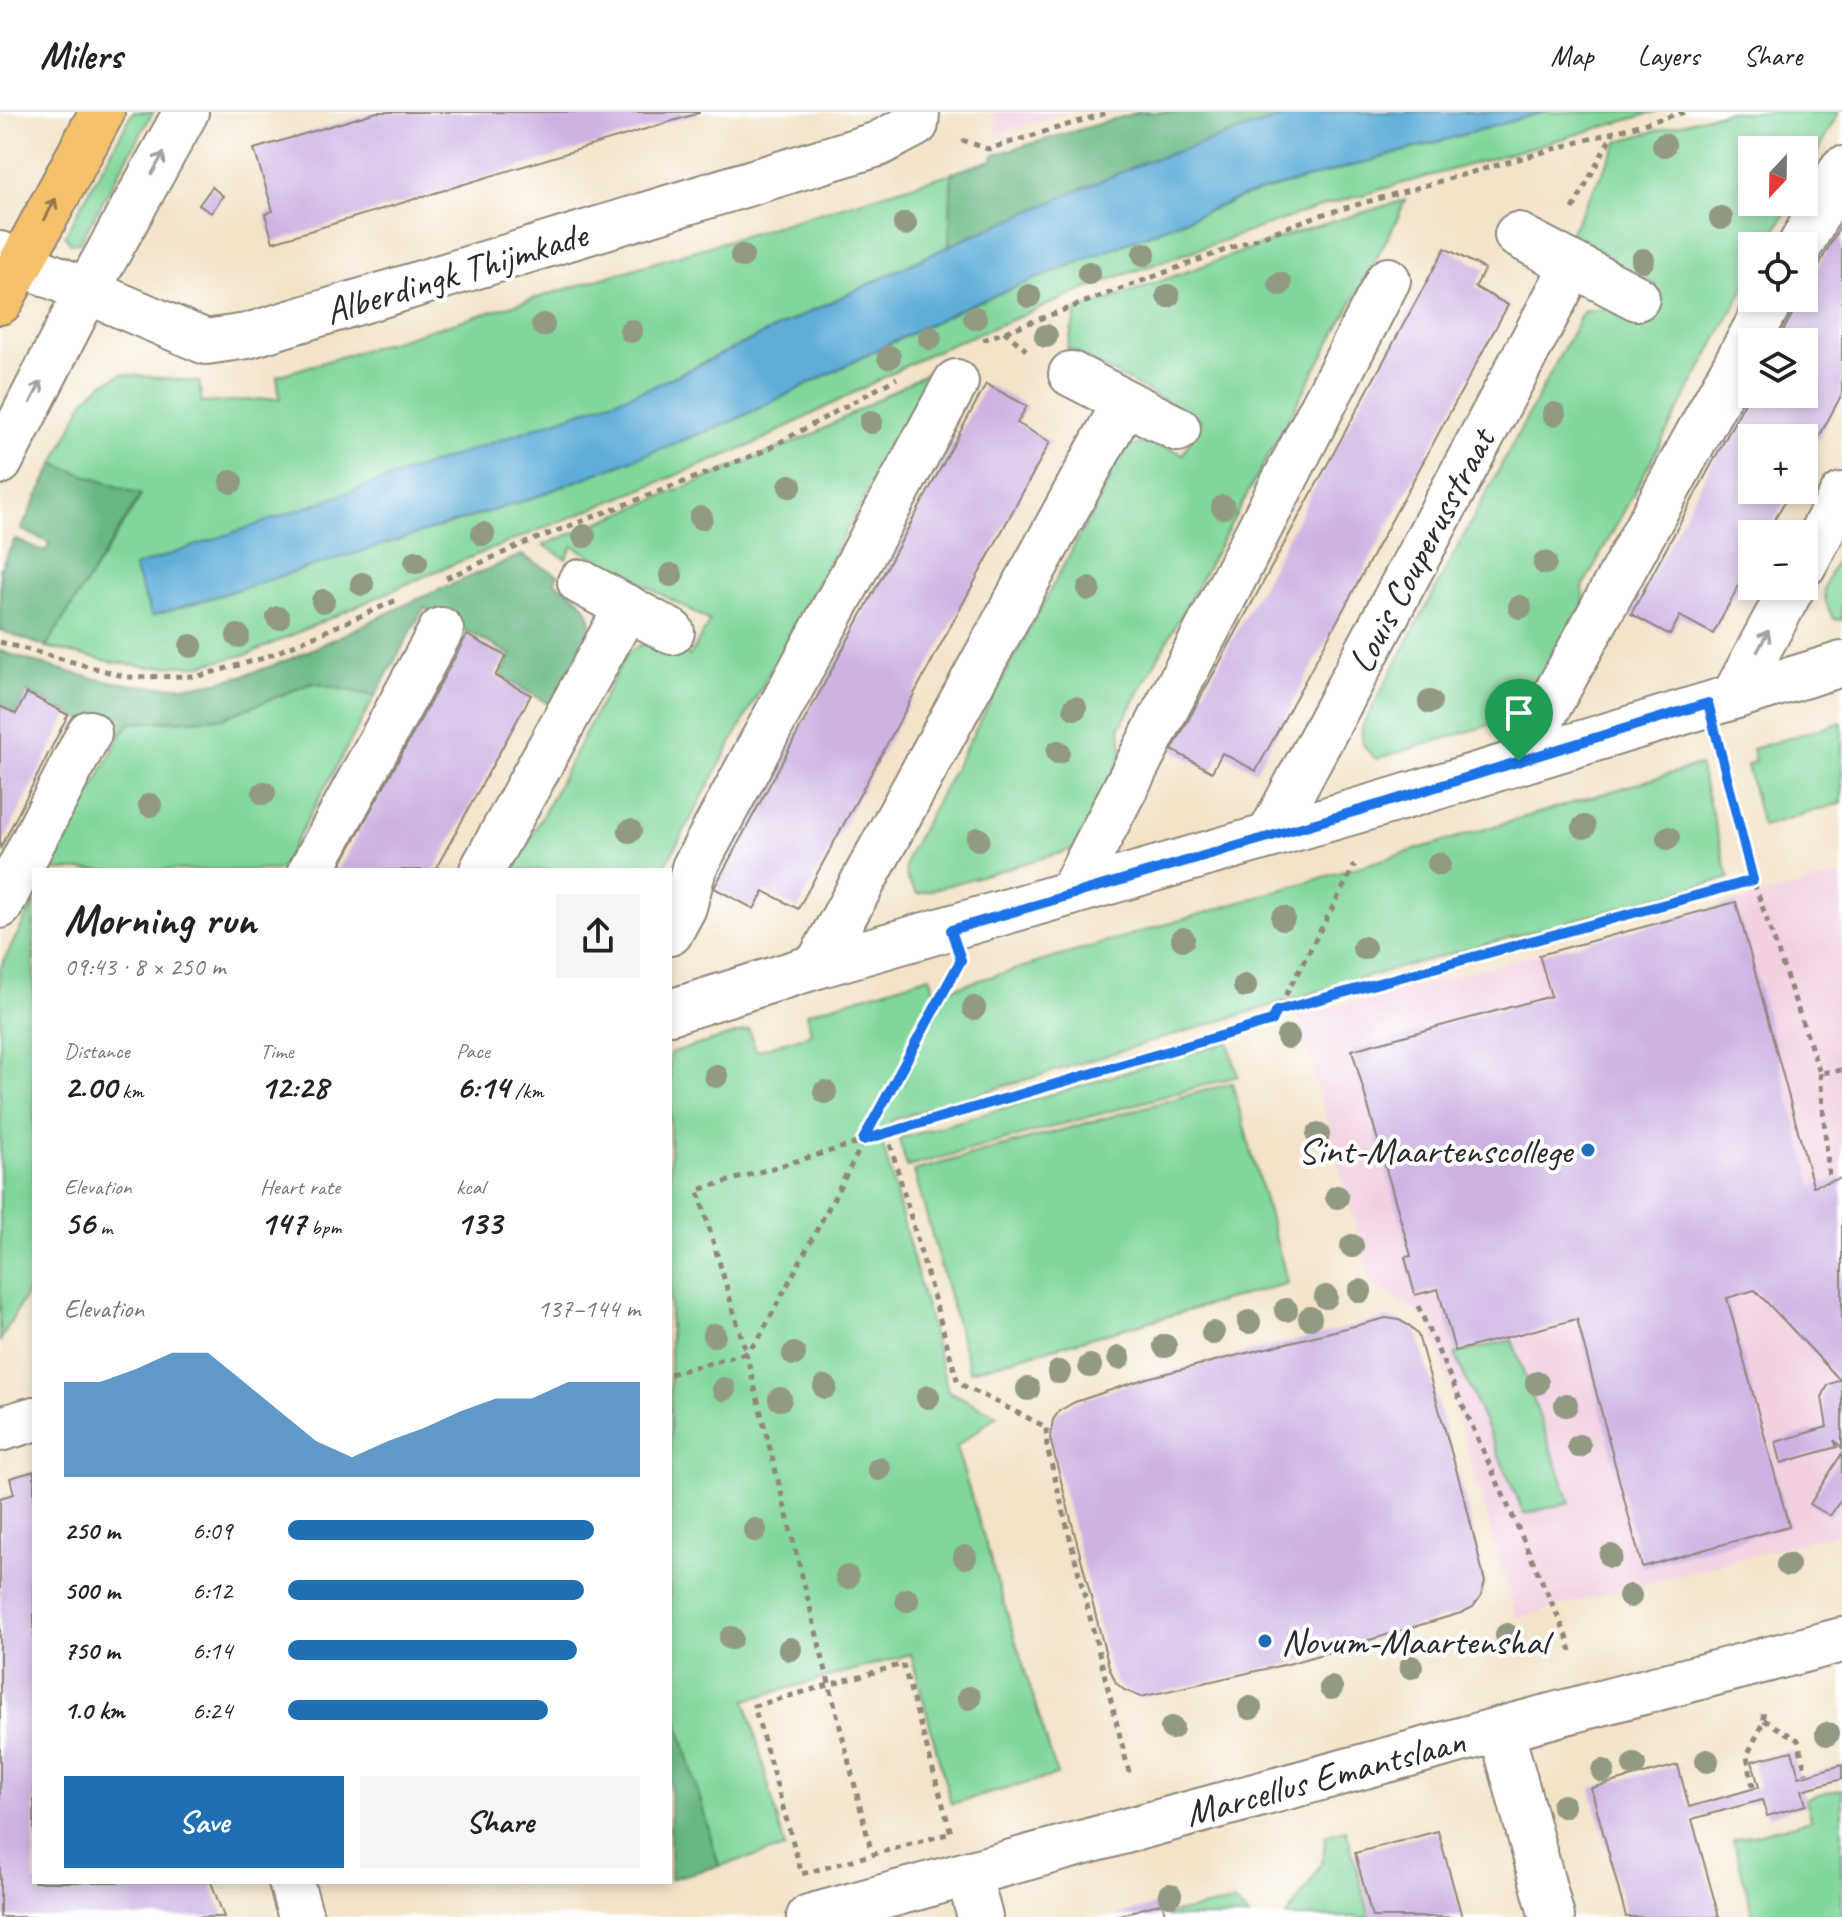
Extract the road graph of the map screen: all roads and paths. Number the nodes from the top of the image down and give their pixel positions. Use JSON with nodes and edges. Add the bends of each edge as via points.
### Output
{"nodes":[{"id":1,"x":102,"y":112,"type":"edge"},
{"id":2,"x":186,"y":112,"type":"edge"},
{"id":3,"x":1110,"y":112,"type":"edge"},
{"id":4,"x":1685,"y":112,"type":"edge"},
{"id":5,"x":916,"y":118,"type":"edge"},
{"id":6,"x":1613,"y":133,"type":"junction"},
{"id":7,"x":1842,"y":169,"type":"edge"},
{"id":8,"x":1808,"y":232,"type":"edge"},
{"id":9,"x":1546,"y":251,"type":"junction"},
{"id":10,"x":11,"y":258,"type":"edge"},
{"id":11,"x":1388,"y":280,"type":"dead end"},
{"id":12,"x":87,"y":291,"type":"junction"},
{"id":13,"x":1637,"y":298,"type":"dead end"},
{"id":14,"x":0,"y":302,"type":"edge"},
{"id":15,"x":1764,"y":312,"type":"edge"},
{"id":16,"x":975,"y":343,"type":"dead end"},
{"id":17,"x":1071,"y":374,"type":"dead end"},
{"id":18,"x":903,"y":375,"type":"dead end"},
{"id":19,"x":956,"y":382,"type":"dead end"},
{"id":20,"x":1125,"y":402,"type":"junction"},
{"id":21,"x":1178,"y":429,"type":"dead end"},
{"id":22,"x":0,"y":462,"type":"edge"},
{"id":23,"x":1842,"y":495,"type":"edge"},
{"id":24,"x":1818,"y":539,"type":"edge"},
{"id":25,"x":445,"y":579,"type":"dead end"},
{"id":26,"x":580,"y":582,"type":"dead end"},
{"id":27,"x":403,"y":597,"type":"dead end"},
{"id":28,"x":1784,"y":600,"type":"edge"},
{"id":29,"x":627,"y":607,"type":"junction"},
{"id":30,"x":441,"y":630,"type":"dead end"},
{"id":31,"x":672,"y":632,"type":"dead end"},
{"id":32,"x":0,"y":642,"type":"edge"},
{"id":33,"x":1842,"y":664,"type":"edge"},
{"id":34,"x":1721,"y":700,"type":"junction"},
{"id":35,"x":89,"y":733,"type":"dead end"},
{"id":36,"x":1519,"y":761,"type":"junction"},
{"id":37,"x":1269,"y":836,"type":"junction"},
{"id":38,"x":1359,"y":857,"type":"dead end"},
{"id":39,"x":312,"y":868,"type":"edge"},
{"id":40,"x":483,"y":868,"type":"edge"},
{"id":41,"x":1753,"y":880,"type":"junction"},
{"id":42,"x":1071,"y":893,"type":"junction"},
{"id":43,"x":0,"y":906,"type":"edge"},
{"id":44,"x":672,"y":929,"type":"edge"},
{"id":45,"x":951,"y":930,"type":"junction"},
{"id":46,"x":817,"y":966,"type":"junction"},
{"id":47,"x":672,"y":1011,"type":"edge"},
{"id":48,"x":1277,"y":1011,"type":"junction"},
{"id":49,"x":1842,"y":1070,"type":"edge"},
{"id":50,"x":1820,"y":1073,"type":"junction"},
{"id":51,"x":887,"y":1133,"type":"junction"},
{"id":52,"x":863,"y":1140,"type":"junction"},
{"id":53,"x":1829,"y":1177,"type":"dead end"},
{"id":54,"x":1418,"y":1306,"type":"dead end"},
{"id":55,"x":746,"y":1353,"type":"junction"},
{"id":56,"x":672,"y":1373,"type":"edge"},
{"id":57,"x":32,"y":1420,"type":"edge"},
{"id":58,"x":0,"y":1429,"type":"edge"},
{"id":59,"x":1842,"y":1640,"type":"edge"},
{"id":60,"x":1752,"y":1664,"type":"junction"},
{"id":61,"x":828,"y":1685,"type":"junction"},
{"id":62,"x":1585,"y":1707,"type":"junction"},
{"id":63,"x":1764,"y":1720,"type":"junction"},
{"id":64,"x":1501,"y":1729,"type":"junction"},
{"id":65,"x":1806,"y":1773,"type":"dead end"},
{"id":66,"x":1753,"y":1787,"type":"dead end"},
{"id":67,"x":1143,"y":1827,"type":"junction"},
{"id":68,"x":872,"y":1855,"type":"junction"},
{"id":69,"x":968,"y":1874,"type":"junction"},
{"id":70,"x":292,"y":1884,"type":"edge"},
{"id":71,"x":882,"y":1898,"type":"junction"},
{"id":72,"x":301,"y":1917,"type":"edge"},
{"id":73,"x":809,"y":1917,"type":"edge"},
{"id":74,"x":980,"y":1917,"type":"edge"},
{"id":75,"x":1552,"y":1917,"type":"edge"}],
"edges":[{"from":10,"to":1,"type":"main road","one_way":true},
{"from":12,"to":2,"type":"street","one_way":true},
{"from":3,"to":5,"type":"path","via":[[988,149]]},
{"from":4,"to":6,"type":"path"},
{"from":5,"to":12,"type":"street","name":"Alberdingk Thijmkade","via":[[878,144],[247,336],[206,342]]},
{"from":6,"to":9,"type":"path"},
{"from":6,"to":16,"type":"path","via":[[1317,216]]},
{"from":7,"to":8,"type":"street"},
{"from":9,"to":13,"type":"street"},
{"from":9,"to":37,"type":"street","name":"Louis Couperusstraat"},
{"from":10,"to":12,"type":"street","name":"Alberdingk Thijmkade"},
{"from":10,"to":14,"type":"main road"},
{"from":11,"to":42,"type":"street"},
{"from":22,"to":12,"type":"street","one_way":true},
{"from":15,"to":36,"type":"street"},
{"from":17,"to":20,"type":"street"},
{"from":18,"to":25,"type":"path","via":[[764,451]]},
{"from":19,"to":44,"type":"street","via":[[694,868]]},
{"from":20,"to":21,"type":"street"},
{"from":20,"to":46,"type":"street"},
{"from":23,"to":24,"type":"street"},
{"from":26,"to":29,"type":"street"},
{"from":27,"to":32,"type":"path","via":[[264,658],[199,676],[127,677]]},
{"from":34,"to":28,"type":"street","one_way":true},
{"from":29,"to":31,"type":"street"},
{"from":29,"to":40,"type":"street"},
{"from":30,"to":39,"type":"street"},
{"from":33,"to":34,"type":"street"},
{"from":34,"to":36,"type":"street"},
{"from":34,"to":41,"type":"path"},
{"from":35,"to":43,"type":"street"},
{"from":36,"to":37,"type":"street"},
{"from":37,"to":42,"type":"street"},
{"from":38,"to":48,"type":"path"},
{"from":41,"to":48,"type":"path"},
{"from":41,"to":50,"type":"path"},
{"from":42,"to":45,"type":"street"},
{"from":45,"to":46,"type":"street"},
{"from":45,"to":52,"type":"path","via":[[961,960]]},
{"from":46,"to":47,"type":"street"},
{"from":48,"to":51,"type":"path","via":[[1272,1021]]},
{"from":49,"to":50,"type":"path"},
{"from":50,"to":53,"type":"path"},
{"from":51,"to":52,"type":"path"},
{"from":51,"to":67,"type":"path","via":[[958,1383],[1046,1427]]},
{"from":52,"to":55,"type":"path","via":[[758,1340]]},
{"from":52,"to":55,"type":"path","via":[[698,1190]]},
{"from":54,"to":62,"type":"path","via":[[1568,1639]]},
{"from":55,"to":56,"type":"path"},
{"from":55,"to":61,"type":"path"},
{"from":57,"to":58,"type":"street"},
{"from":59,"to":60,"type":"street","name":"Marcellus Emantslaan"},
{"from":60,"to":62,"type":"street","name":"Marcellus Emantslaan"},
{"from":60,"to":63,"type":"path"},
{"from":61,"to":68,"type":"path"},
{"from":61,"to":68,"type":"path","via":[[754,1706],[802,1874]]},
{"from":61,"to":68,"type":"path","via":[[903,1664],[951,1833]]},
{"from":62,"to":64,"type":"street","name":"Marcellus Emantslaan"},
{"from":63,"to":65,"type":"path","via":[[1798,1740]]},
{"from":63,"to":66,"type":"path","via":[[1747,1756]]},
{"from":64,"to":67,"type":"street","name":"Marcellus Emantslaan"},
{"from":64,"to":75,"type":"street"},
{"from":67,"to":69,"type":"street","name":"Marcellus Emantslaan"},
{"from":68,"to":71,"type":"path"},
{"from":69,"to":71,"type":"street","name":"Marcellus Emantslaan"},
{"from":69,"to":74,"type":"street"},
{"from":70,"to":72,"type":"street"},
{"from":71,"to":73,"type":"street","name":"Marcellus Emantslaan"}]}
